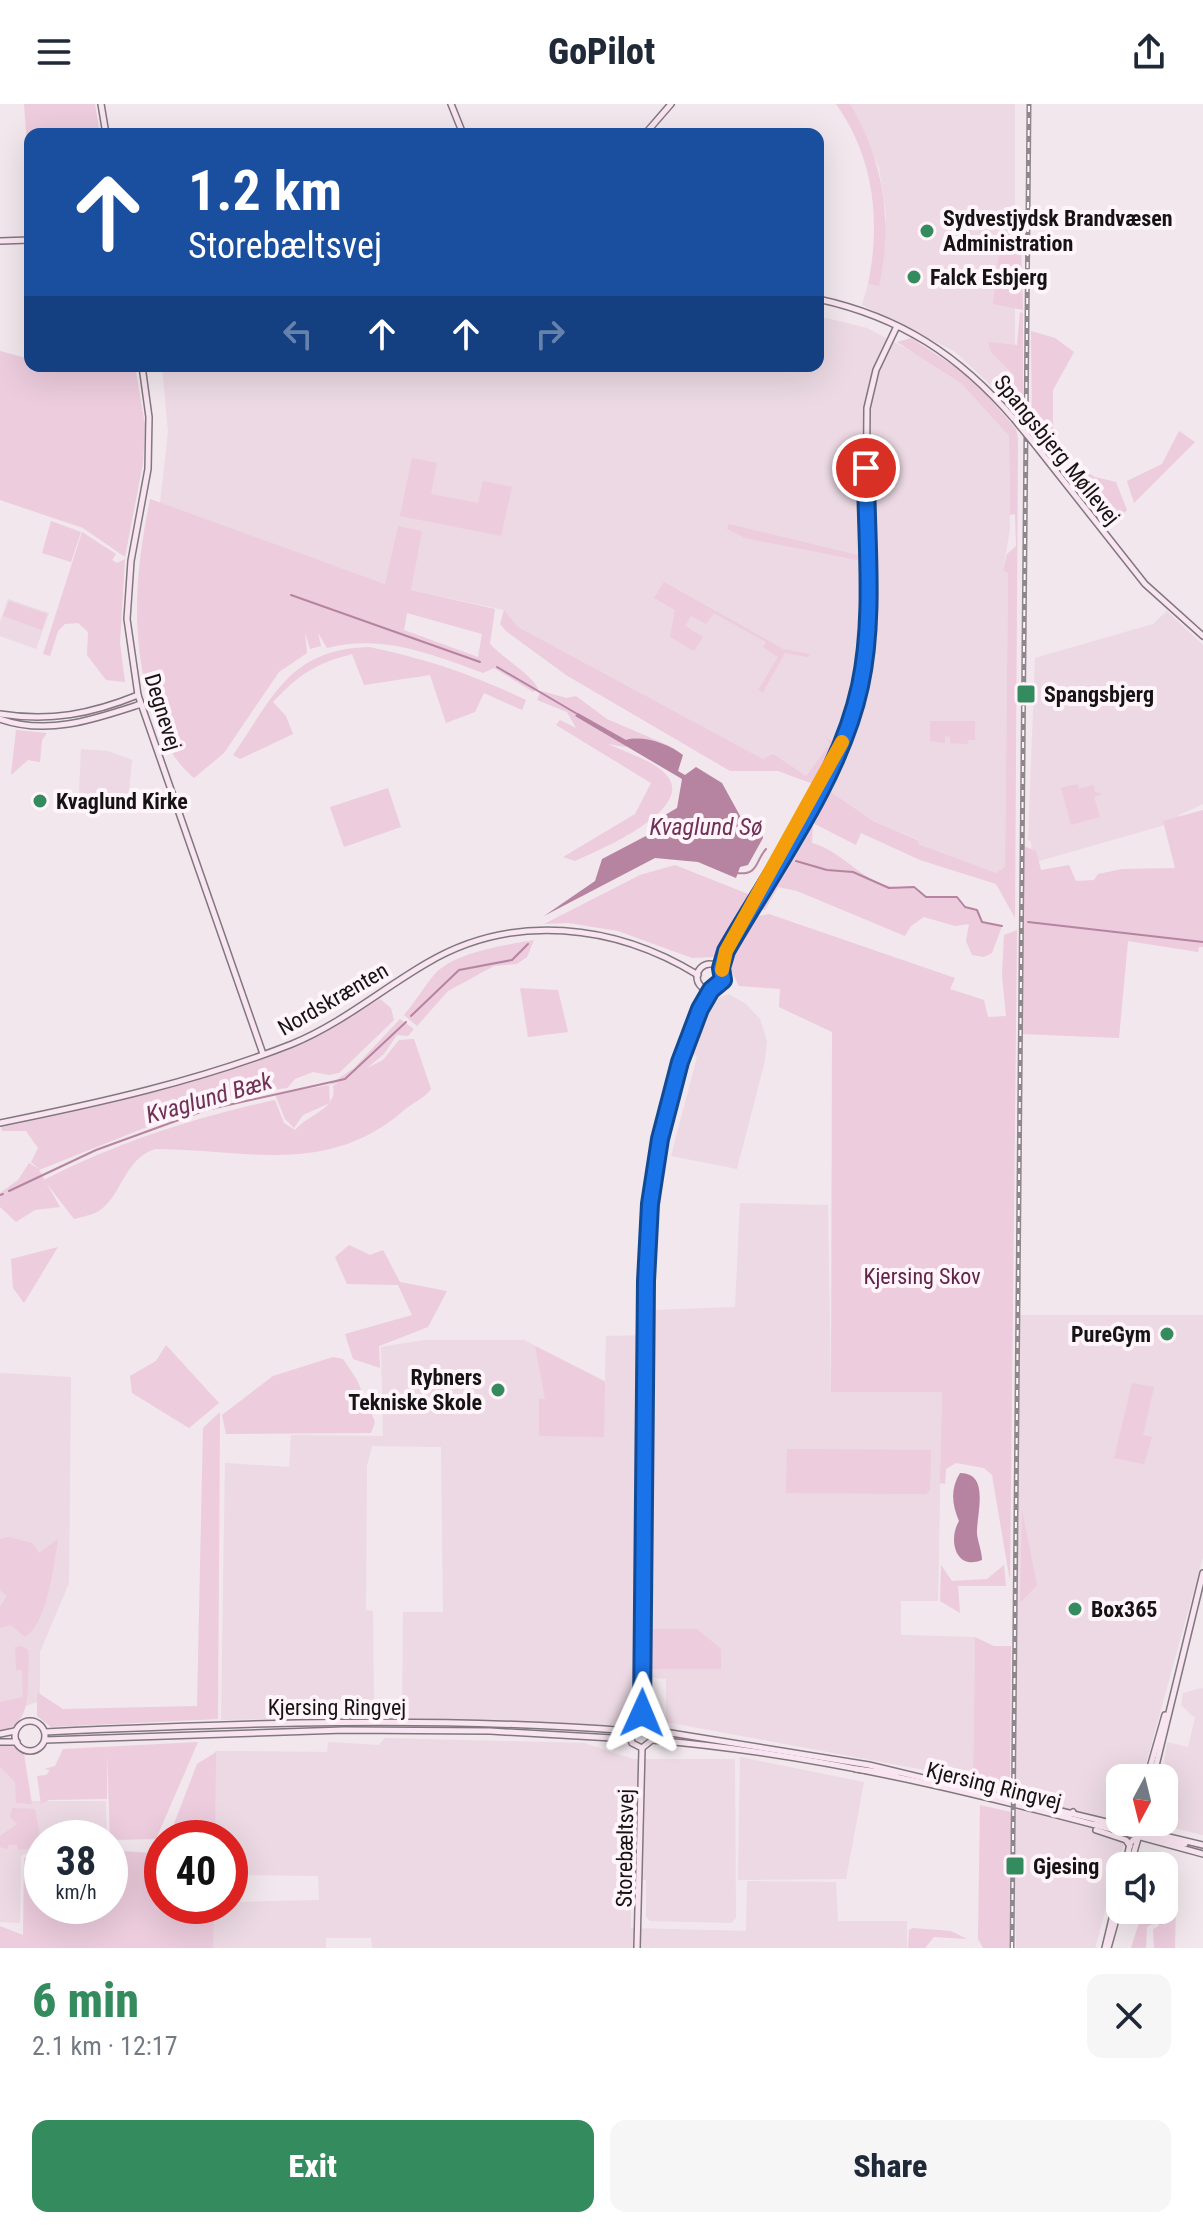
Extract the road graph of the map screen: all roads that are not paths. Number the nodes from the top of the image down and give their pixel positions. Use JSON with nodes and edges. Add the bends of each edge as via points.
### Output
{"nodes":[{"id":1,"x":101,"y":104,"type":"edge"},
{"id":2,"x":451,"y":104,"type":"edge"},
{"id":3,"x":671,"y":104,"type":"edge"},
{"id":4,"x":105,"y":128,"type":"edge"},
{"id":5,"x":461,"y":128,"type":"edge"},
{"id":6,"x":650,"y":128,"type":"edge"},
{"id":7,"x":24,"y":240,"type":"edge"},
{"id":8,"x":0,"y":241,"type":"edge"},
{"id":9,"x":824,"y":301,"type":"edge"},
{"id":10,"x":897,"y":326,"type":"junction"},
{"id":11,"x":143,"y":372,"type":"edge"},
{"id":12,"x":1203,"y":636,"type":"edge"},
{"id":13,"x":138,"y":695,"type":"junction"},
{"id":14,"x":141,"y":704,"type":"junction"},
{"id":15,"x":0,"y":716,"type":"edge"},
{"id":16,"x":726,"y":951,"type":"junction"},
{"id":17,"x":677,"y":962,"type":"junction"},
{"id":18,"x":714,"y":964,"type":"junction"},
{"id":19,"x":701,"y":968,"type":"junction"},
{"id":20,"x":721,"y":968,"type":"junction"},
{"id":21,"x":698,"y":975,"type":"junction"},
{"id":22,"x":704,"y":988,"type":"junction"},
{"id":23,"x":711,"y":990,"type":"junction"},
{"id":24,"x":700,"y":1009,"type":"junction"},
{"id":25,"x":263,"y":1054,"type":"junction"},
{"id":26,"x":0,"y":1123,"type":"edge"},
{"id":27,"x":1203,"y":1573,"type":"edge"},
{"id":28,"x":642,"y":1724,"type":"junction"},
{"id":29,"x":652,"y":1730,"type":"junction"},
{"id":30,"x":16,"y":1731,"type":"junction"},
{"id":31,"x":630,"y":1731,"type":"junction"},
{"id":32,"x":45,"y":1732,"type":"junction"},
{"id":33,"x":0,"y":1734,"type":"edge"},
{"id":34,"x":630,"y":1739,"type":"junction"},
{"id":35,"x":45,"y":1740,"type":"junction"},
{"id":36,"x":652,"y":1740,"type":"junction"},
{"id":37,"x":0,"y":1742,"type":"edge"},
{"id":38,"x":17,"y":1742,"type":"junction"},
{"id":39,"x":642,"y":1748,"type":"junction"},
{"id":40,"x":1154,"y":1764,"type":"edge"},
{"id":41,"x":857,"y":1768,"type":"junction"},
{"id":42,"x":1032,"y":1809,"type":"junction"},
{"id":43,"x":1070,"y":1812,"type":"junction"},
{"id":44,"x":1077,"y":1823,"type":"junction"},
{"id":45,"x":1106,"y":1823,"type":"edge"},
{"id":46,"x":1106,"y":1827,"type":"edge"},
{"id":47,"x":1106,"y":1833,"type":"edge"},
{"id":48,"x":1147,"y":1836,"type":"edge"},
{"id":49,"x":1155,"y":1836,"type":"edge"},
{"id":50,"x":1203,"y":1846,"type":"edge"},
{"id":51,"x":1203,"y":1854,"type":"edge"},
{"id":52,"x":1111,"y":1924,"type":"edge"},
{"id":53,"x":1114,"y":1924,"type":"edge"},
{"id":54,"x":637,"y":1948,"type":"edge"},
{"id":55,"x":1106,"y":1948,"type":"edge"}],
"edges":[{"from":1,"to":4,"type":"street"},
{"from":2,"to":5,"type":"street"},
{"from":3,"to":6,"type":"street"},
{"from":7,"to":8,"type":"street"},
{"from":9,"to":10,"type":"street","name":"Spangsbjerg Møllevej"},
{"from":10,"to":12,"type":"street","name":"Spangsbjerg Møllevej","bridge":true,"via":[[955,359],[982,382],[1145,584]]},
{"from":10,"to":16,"type":"street","via":[[869,395],[865,646],[856,703],[842,743]]},
{"from":11,"to":13,"type":"street","name":"Degnevej","via":[[148,469],[131,561],[127,619]]},
{"from":13,"to":14,"type":"street","name":"Degnevej"},
{"from":13,"to":15,"type":"street","via":[[69,717]]},
{"from":14,"to":15,"type":"street","via":[[60,726],[21,724]]},
{"from":14,"to":25,"type":"street","name":"Degnevej"},
{"from":16,"to":18,"type":"street"},
{"from":16,"to":20,"type":"street"},
{"from":17,"to":19,"type":"street","name":"Nordskrænten"},
{"from":17,"to":21,"type":"street","name":"Nordskrænten"},
{"from":17,"to":25,"type":"street","name":"Nordskrænten","via":[[580,931],[492,936],[440,956],[317,1032]]},
{"from":18,"to":19,"type":"street"},
{"from":18,"to":20,"type":"street"},
{"from":19,"to":21,"type":"street"},
{"from":20,"to":23,"type":"street","via":[[721,984]]},
{"from":21,"to":22,"type":"street"},
{"from":22,"to":23,"type":"street"},
{"from":22,"to":24,"type":"street"},
{"from":23,"to":24,"type":"street"},
{"from":24,"to":28,"type":"street","via":[[668,1103],[650,1204]]},
{"from":25,"to":26,"type":"street","name":"Nordskrænten","via":[[119,1097]]},
{"from":27,"to":40,"type":"street"},
{"from":28,"to":29,"type":"street"},
{"from":28,"to":31,"type":"street"},
{"from":29,"to":36,"type":"street"},
{"from":29,"to":41,"type":"street","name":"Kjersing Ringvej"},
{"from":30,"to":32,"type":"street","via":[[31,1721]]},
{"from":30,"to":33,"type":"street"},
{"from":30,"to":38,"type":"street"},
{"from":31,"to":32,"type":"street","name":"Kjersing Ringvej","via":[[348,1722]]},
{"from":31,"to":34,"type":"street"},
{"from":32,"to":35,"type":"street"},
{"from":34,"to":35,"type":"street","name":"Kjersing Ringvej","via":[[344,1730]]},
{"from":34,"to":39,"type":"street"},
{"from":35,"to":38,"type":"street","via":[[31,1751]]},
{"from":36,"to":39,"type":"street"},
{"from":36,"to":41,"type":"street","name":"Kjersing Ringvej"},
{"from":37,"to":38,"type":"street"},
{"from":39,"to":54,"type":"street","name":"Storebæltsvej"},
{"from":41,"to":42,"type":"street","name":"Kjersing Ringvej"},
{"from":41,"to":42,"type":"street","name":"Kjersing Ringvej","via":[[942,1781]]},
{"from":42,"to":43,"type":"street","name":"Kjersing Ringvej"},
{"from":42,"to":44,"type":"street","name":"Kjersing Ringvej"},
{"from":43,"to":44,"type":"street"},
{"from":43,"to":45,"type":"street","name":"Kjersing Ringvej"},
{"from":44,"to":46,"type":"street"},
{"from":44,"to":47,"type":"street"},
{"from":48,"to":51,"type":"street"},
{"from":49,"to":50,"type":"street"},
{"from":52,"to":55,"type":"street"},
{"from":53,"to":55,"type":"street"}]}
